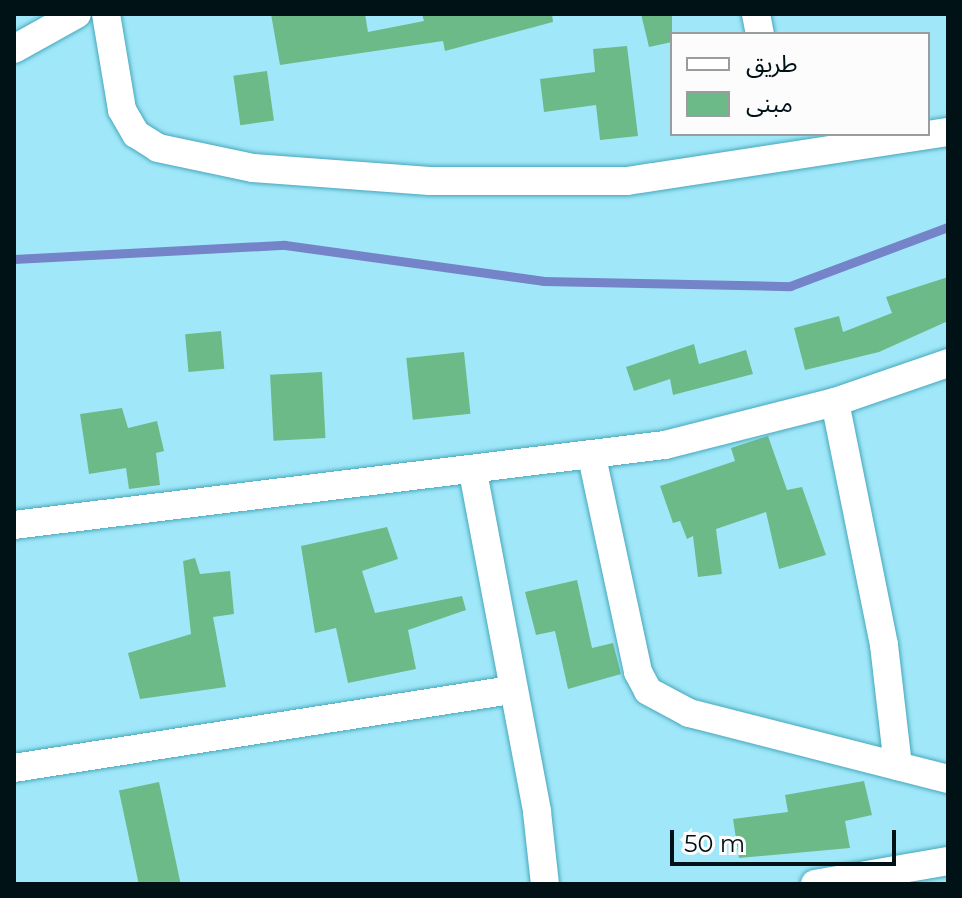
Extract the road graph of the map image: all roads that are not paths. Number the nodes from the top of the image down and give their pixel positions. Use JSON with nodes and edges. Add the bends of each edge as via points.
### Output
{"nodes":[{"id":1,"x":77,"y":14,"type":"edge"},
{"id":2,"x":106,"y":14,"type":"edge"},
{"id":3,"x":14,"y":49,"type":"edge"},
{"id":4,"x":901,"y":136,"type":"edge"},
{"id":5,"x":784,"y":146,"type":"edge"},
{"id":6,"x":948,"y":363,"type":"edge"},
{"id":7,"x":835,"y":402,"type":"junction"},
{"id":8,"x":592,"y":457,"type":"junction"},
{"id":9,"x":473,"y":472,"type":"junction"},
{"id":10,"x":14,"y":525,"type":"edge"},
{"id":11,"x":511,"y":690,"type":"junction"},
{"id":12,"x":898,"y":766,"type":"junction"},
{"id":13,"x":14,"y":768,"type":"edge"},
{"id":14,"x":948,"y":779,"type":"edge"},
{"id":15,"x":948,"y":861,"type":"edge"},
{"id":16,"x":545,"y":884,"type":"edge"},
{"id":17,"x":815,"y":884,"type":"edge"}],
"edges":[{"from":1,"to":3,"type":"street"},
{"from":2,"to":5,"type":"street","via":[[128,126],[158,148],[182,155],[340,177],[627,181]]},
{"from":4,"to":5,"type":"street"},
{"from":6,"to":7,"type":"street"},
{"from":7,"to":8,"type":"street","via":[[713,435]]},
{"from":7,"to":12,"type":"street","via":[[884,645]]},
{"from":8,"to":9,"type":"street"},
{"from":8,"to":12,"type":"street","via":[[638,672],[648,691],[689,713]]},
{"from":9,"to":10,"type":"street"},
{"from":9,"to":11,"type":"street"},
{"from":11,"to":13,"type":"street"},
{"from":11,"to":16,"type":"street"},
{"from":12,"to":14,"type":"street"},
{"from":15,"to":17,"type":"street"}]}
